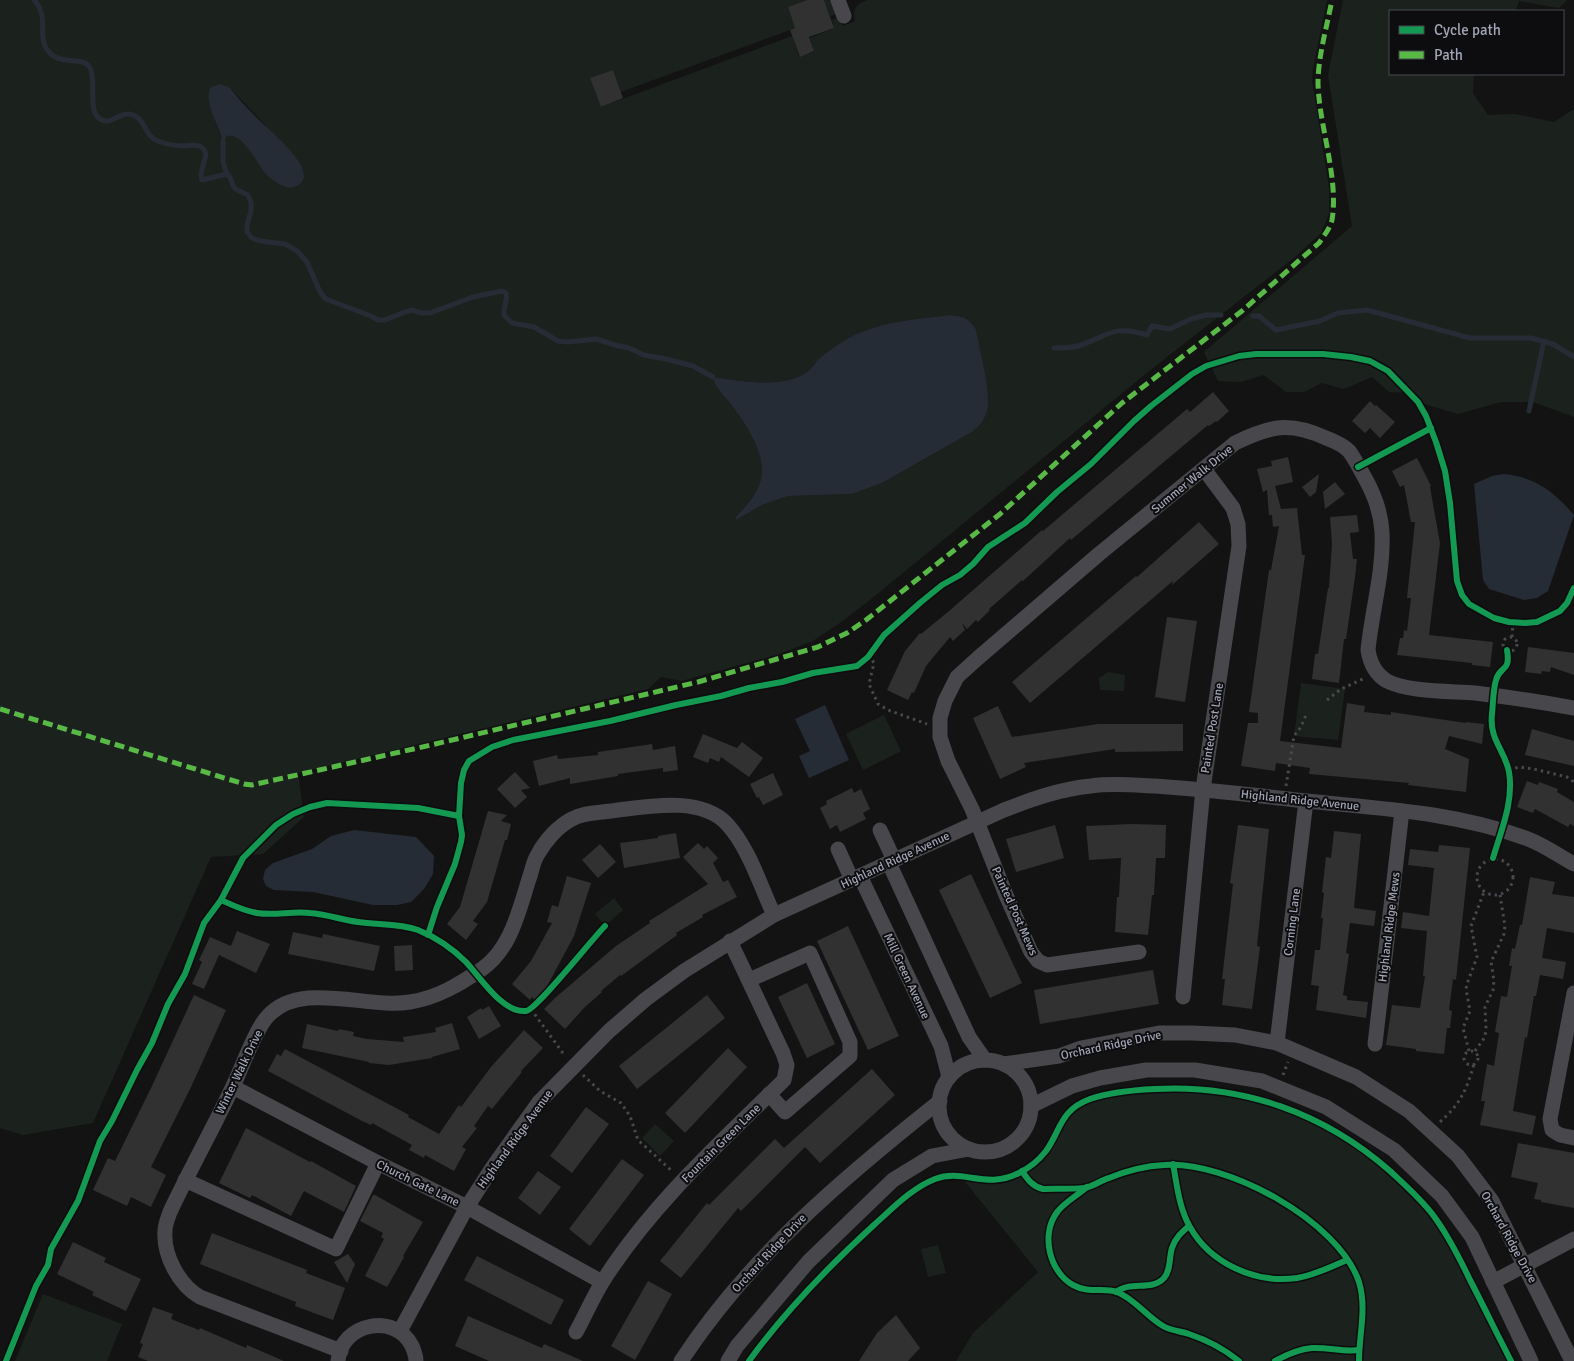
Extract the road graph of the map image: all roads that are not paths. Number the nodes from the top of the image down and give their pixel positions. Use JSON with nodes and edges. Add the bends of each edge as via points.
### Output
{"nodes":[{"id":1,"x":838,"y":0,"type":"edge"},
{"id":2,"x":844,"y":16,"type":"dead end"},
{"id":3,"x":1204,"y":469,"type":"junction"},
{"id":4,"x":1574,"y":708,"type":"edge"},
{"id":5,"x":1203,"y":789,"type":"junction"},
{"id":6,"x":1306,"y":801,"type":"junction"},
{"id":7,"x":1402,"y":811,"type":"junction"},
{"id":8,"x":977,"y":822,"type":"junction"},
{"id":9,"x":880,"y":830,"type":"dead end"},
{"id":10,"x":838,"y":849,"type":"dead end"},
{"id":11,"x":891,"y":861,"type":"junction"},
{"id":12,"x":1574,"y":864,"type":"edge"},
{"id":13,"x":856,"y":878,"type":"junction"},
{"id":14,"x":774,"y":915,"type":"junction"},
{"id":15,"x":730,"y":941,"type":"junction"},
{"id":16,"x":1138,"y":952,"type":"dead end"},
{"id":17,"x":749,"y":980,"type":"junction"},
{"id":18,"x":1574,"y":993,"type":"edge"},
{"id":19,"x":1183,"y":997,"type":"dead end"},
{"id":20,"x":1277,"y":1043,"type":"junction"},
{"id":21,"x":1375,"y":1044,"type":"dead end"},
{"id":22,"x":985,"y":1060,"type":"junction"},
{"id":23,"x":1004,"y":1064,"type":"junction"},
{"id":24,"x":949,"y":1077,"type":"junction"},
{"id":25,"x":233,"y":1087,"type":"junction"},
{"id":26,"x":769,"y":1094,"type":"junction"},
{"id":27,"x":940,"y":1101,"type":"junction"},
{"id":28,"x":1031,"y":1106,"type":"junction"},
{"id":29,"x":1574,"y":1138,"type":"edge"},
{"id":30,"x":969,"y":1149,"type":"junction"},
{"id":31,"x":378,"y":1163,"type":"junction"},
{"id":32,"x":185,"y":1180,"type":"junction"},
{"id":33,"x":467,"y":1207,"type":"junction"},
{"id":34,"x":1574,"y":1239,"type":"edge"},
{"id":35,"x":1525,"y":1266,"type":"junction"},
{"id":36,"x":602,"y":1282,"type":"junction"},
{"id":37,"x":1493,"y":1282,"type":"junction"},
{"id":38,"x":400,"y":1332,"type":"junction"},
{"id":39,"x":576,"y":1332,"type":"dead end"},
{"id":40,"x":340,"y":1356,"type":"edge"},
{"id":41,"x":418,"y":1360,"type":"edge"},
{"id":42,"x":681,"y":1361,"type":"edge"},
{"id":43,"x":728,"y":1361,"type":"edge"},
{"id":44,"x":1531,"y":1361,"type":"edge"},
{"id":45,"x":1572,"y":1361,"type":"edge"}],
"edges":[{"from":1,"to":2,"type":"street"},
{"from":3,"to":4,"type":"street","name":"Summer Walk Drive","via":[[1235,443],[1258,432],[1282,427],[1297,427],[1336,442],[1348,451],[1371,490],[1382,530],[1382,557],[1368,650],[1378,674],[1389,682],[1410,687]]},
{"from":3,"to":5,"type":"street","name":"Painted Post Lane","via":[[1234,508],[1239,546]]},
{"from":3,"to":8,"type":"street","name":"Summer Walk Drive","via":[[1099,554],[957,677],[940,718],[940,737]]},
{"from":5,"to":6,"type":"street","name":"Highland Ridge Avenue"},
{"from":5,"to":8,"type":"street","name":"Highland Ridge Avenue","via":[[1092,785],[1033,799]]},
{"from":5,"to":19,"type":"street","name":"Painted Post Lane"},
{"from":6,"to":7,"type":"street","name":"Highland Ridge Avenue"},
{"from":6,"to":20,"type":"street","name":"Corning Lane"},
{"from":7,"to":12,"type":"street","name":"Highland Ridge Avenue","via":[[1452,818],[1501,830],[1530,839]]},
{"from":7,"to":21,"type":"street","name":"Highland Ridge Mews"},
{"from":8,"to":11,"type":"street","name":"Highland Ridge Avenue"},
{"from":8,"to":16,"type":"street","name":"Painted Post Mews","via":[[1006,895],[1038,962],[1047,965]]},
{"from":9,"to":11,"type":"street"},
{"from":10,"to":13,"type":"street","name":"Mill Green Avenue"},
{"from":11,"to":13,"type":"street","name":"Highland Ridge Avenue"},
{"from":11,"to":22,"type":"street","via":[[969,1037]]},
{"from":13,"to":14,"type":"street","name":"Highland Ridge Avenue"},
{"from":13,"to":24,"type":"street","name":"Mill Green Avenue","via":[[944,1053]]},
{"from":14,"to":15,"type":"street","name":"Highland Ridge Avenue"},
{"from":14,"to":25,"type":"street","name":"Winter Walk Drive","via":[[740,842],[726,822],[706,810],[681,805],[589,813],[571,819],[554,833],[537,855],[515,923],[503,947],[485,967],[430,998],[384,1004],[312,997],[284,1004],[260,1026]]},
{"from":15,"to":17,"type":"street","name":"Fountain Green Lane"},
{"from":15,"to":33,"type":"street","name":"Highland Ridge Avenue","via":[[646,1000],[574,1065],[539,1102]]},
{"from":17,"to":26,"type":"street","name":"Fountain Green Lane","via":[[787,1065],[784,1080]]},
{"from":17,"to":26,"type":"street","via":[[810,953],[850,1042],[850,1056],[785,1112]]},
{"from":18,"to":29,"type":"street","via":[[1550,1119],[1552,1130],[1560,1136]]},
{"from":20,"to":23,"type":"street","name":"Orchard Ridge Drive","via":[[1235,1035],[1160,1033],[1081,1048],[1059,1056]]},
{"from":20,"to":35,"type":"street","name":"Orchard Ridge Drive","via":[[1356,1077],[1409,1111],[1458,1156],[1492,1201]]},
{"from":22,"to":23,"type":"street"},
{"from":22,"to":24,"type":"street","via":[[964,1064]]},
{"from":23,"to":28,"type":"street","via":[[1017,1073],[1027,1088]]},
{"from":24,"to":27,"type":"street","via":[[940,1092]]},
{"from":25,"to":31,"type":"street","name":"Church Gate Lane"},
{"from":25,"to":32,"type":"street","name":"Winter Walk Drive"},
{"from":26,"to":36,"type":"street","name":"Fountain Green Lane","via":[[665,1199]]},
{"from":27,"to":30,"type":"street","via":[[939,1114],[945,1129]]},
{"from":27,"to":42,"type":"street","name":"Orchard Ridge Drive","via":[[817,1203],[763,1256],[702,1328]]},
{"from":28,"to":30,"type":"street","via":[[1026,1124],[1015,1140],[997,1150]]},
{"from":28,"to":37,"type":"street","via":[[1072,1086],[1146,1070],[1195,1070],[1262,1081],[1326,1106],[1394,1150],[1442,1196],[1472,1237]]},
{"from":30,"to":43,"type":"street","via":[[932,1156],[893,1180],[808,1262]]},
{"from":31,"to":32,"type":"street","via":[[336,1250]]},
{"from":31,"to":33,"type":"street","name":"Church Gate Lane"},
{"from":32,"to":40,"type":"street","name":"Winter Walk Drive","via":[[165,1231],[168,1255],[185,1285],[200,1296]]},
{"from":33,"to":36,"type":"street","name":"Church Gate Lane"},
{"from":33,"to":38,"type":"street","name":"Highland Ridge Avenue"},
{"from":34,"to":35,"type":"street"},
{"from":35,"to":37,"type":"street"},
{"from":35,"to":45,"type":"street","name":"Orchard Ridge Drive"},
{"from":36,"to":39,"type":"street","name":"Fountain Green Lane"},
{"from":37,"to":44,"type":"street"},
{"from":38,"to":40,"type":"street","via":[[388,1326],[366,1327],[349,1337]]},
{"from":38,"to":41,"type":"street","via":[[409,1340]]}]}
